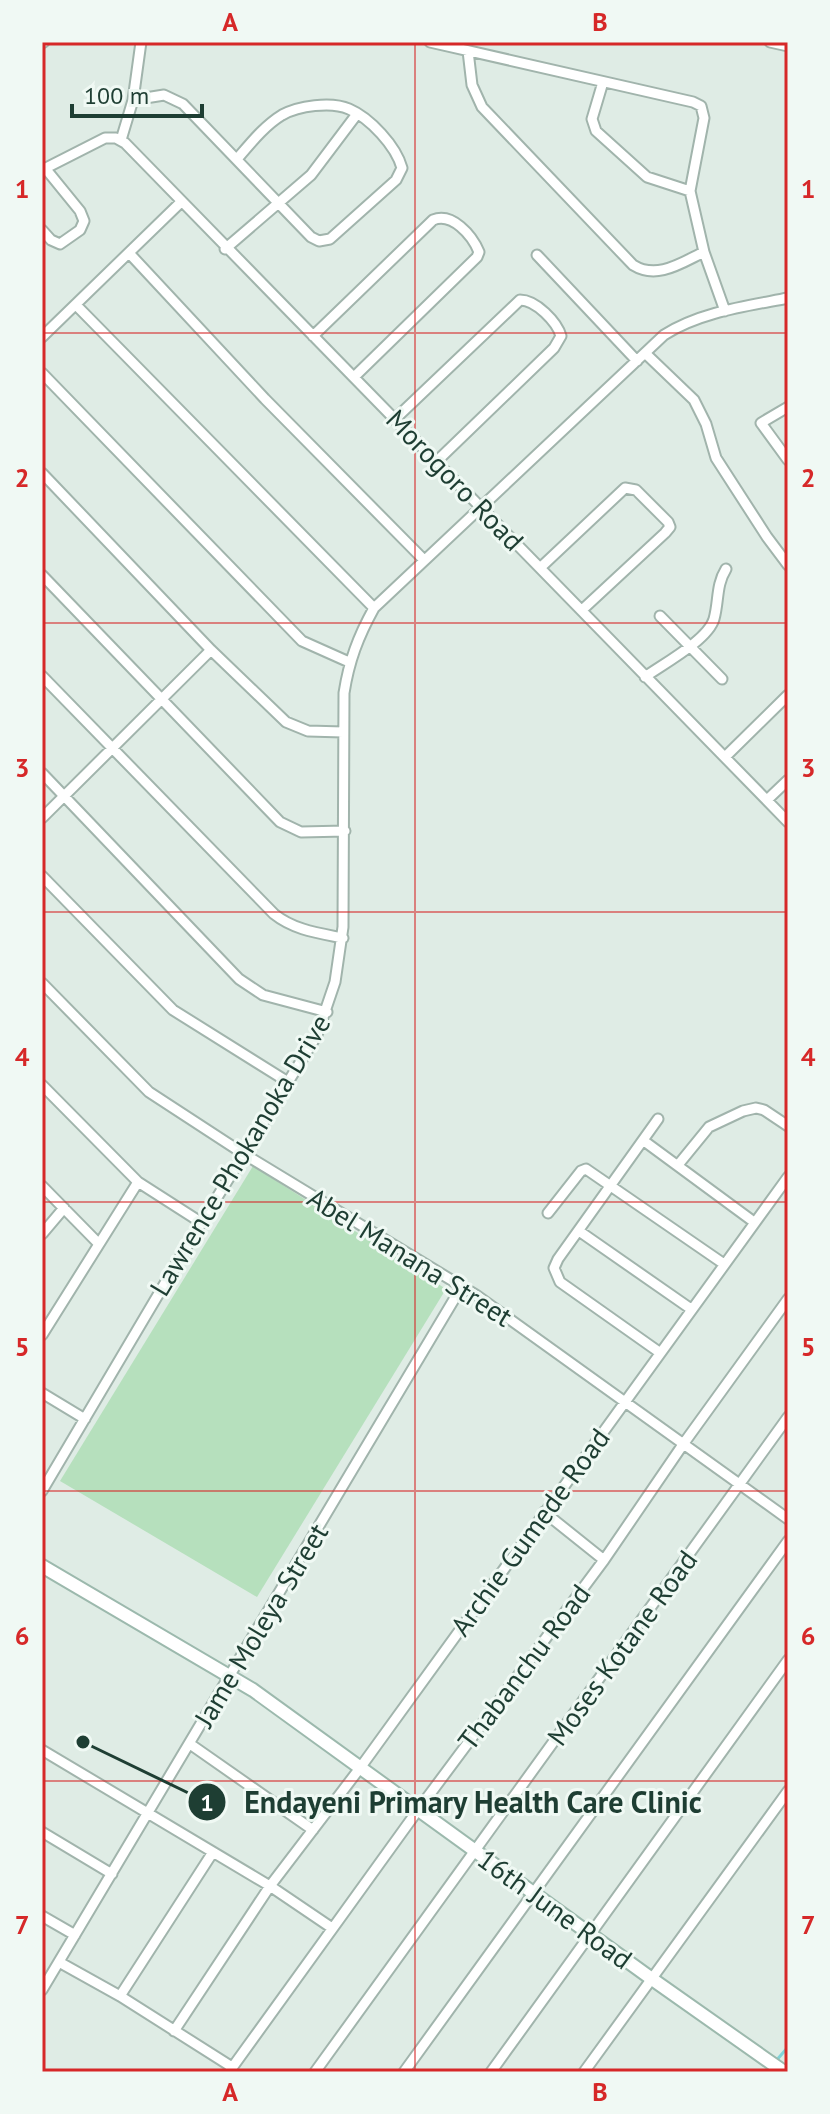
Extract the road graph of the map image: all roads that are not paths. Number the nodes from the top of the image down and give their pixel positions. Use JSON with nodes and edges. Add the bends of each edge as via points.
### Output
{"nodes":[{"id":1,"x":141,"y":42,"type":"edge"},
{"id":2,"x":430,"y":42,"type":"edge"},
{"id":3,"x":770,"y":42,"type":"edge"},
{"id":4,"x":788,"y":46,"type":"edge"},
{"id":5,"x":468,"y":51,"type":"junction"},
{"id":6,"x":603,"y":82,"type":"junction"},
{"id":7,"x":133,"y":100,"type":"junction"},
{"id":8,"x":357,"y":114,"type":"junction"},
{"id":9,"x":121,"y":140,"type":"junction"},
{"id":10,"x":237,"y":159,"type":"junction"},
{"id":11,"x":43,"y":169,"type":"edge"},
{"id":12,"x":690,"y":191,"type":"junction"},
{"id":13,"x":180,"y":203,"type":"junction"},
{"id":14,"x":278,"y":203,"type":"junction"},
{"id":15,"x":42,"y":230,"type":"edge"},
{"id":16,"x":225,"y":249,"type":"junction"},
{"id":17,"x":704,"y":252,"type":"junction"},
{"id":18,"x":129,"y":253,"type":"junction"},
{"id":19,"x":537,"y":255,"type":"dead end"},
{"id":20,"x":788,"y":298,"type":"edge"},
{"id":21,"x":76,"y":305,"type":"junction"},
{"id":22,"x":725,"y":311,"type":"junction"},
{"id":23,"x":313,"y":336,"type":"junction"},
{"id":24,"x":42,"y":337,"type":"edge"},
{"id":25,"x":641,"y":357,"type":"junction"},
{"id":26,"x":42,"y":373,"type":"edge"},
{"id":27,"x":354,"y":377,"type":"junction"},
{"id":28,"x":788,"y":407,"type":"edge"},
{"id":29,"x":395,"y":419,"type":"junction"},
{"id":30,"x":788,"y":460,"type":"edge"},
{"id":31,"x":437,"y":461,"type":"junction"},
{"id":32,"x":42,"y":473,"type":"edge"},
{"id":33,"x":482,"y":508,"type":"junction"},
{"id":34,"x":424,"y":560,"type":"junction"},
{"id":35,"x":788,"y":565,"type":"edge"},
{"id":36,"x":540,"y":568,"type":"junction"},
{"id":37,"x":726,"y":569,"type":"dead end"},
{"id":38,"x":42,"y":575,"type":"edge"},
{"id":39,"x":374,"y":608,"type":"junction"},
{"id":40,"x":582,"y":610,"type":"junction"},
{"id":41,"x":660,"y":616,"type":"dead end"},
{"id":42,"x":689,"y":645,"type":"junction"},
{"id":43,"x":211,"y":650,"type":"junction"},
{"id":44,"x":349,"y":662,"type":"junction"},
{"id":45,"x":42,"y":676,"type":"edge"},
{"id":46,"x":645,"y":677,"type":"junction"},
{"id":47,"x":722,"y":679,"type":"dead end"},
{"id":48,"x":788,"y":695,"type":"edge"},
{"id":49,"x":162,"y":701,"type":"junction"},
{"id":50,"x":343,"y":732,"type":"junction"},
{"id":51,"x":113,"y":750,"type":"junction"},
{"id":52,"x":725,"y":757,"type":"junction"},
{"id":53,"x":42,"y":773,"type":"edge"},
{"id":54,"x":788,"y":780,"type":"edge"},
{"id":55,"x":64,"y":796,"type":"junction"},
{"id":56,"x":767,"y":800,"type":"junction"},
{"id":57,"x":42,"y":818,"type":"edge"},
{"id":58,"x":788,"y":822,"type":"edge"},
{"id":59,"x":345,"y":831,"type":"junction"},
{"id":60,"x":42,"y":876,"type":"edge"},
{"id":61,"x":343,"y":938,"type":"junction"},
{"id":62,"x":42,"y":983,"type":"edge"},
{"id":63,"x":327,"y":1012,"type":"junction"},
{"id":64,"x":288,"y":1082,"type":"junction"},
{"id":65,"x":42,"y":1085,"type":"edge"},
{"id":66,"x":658,"y":1119,"type":"dead end"},
{"id":67,"x":788,"y":1126,"type":"edge"},
{"id":68,"x":644,"y":1141,"type":"junction"},
{"id":69,"x":244,"y":1154,"type":"junction"},
{"id":70,"x":678,"y":1165,"type":"junction"},
{"id":71,"x":788,"y":1177,"type":"edge"},
{"id":72,"x":138,"y":1182,"type":"junction"},
{"id":73,"x":42,"y":1186,"type":"edge"},
{"id":74,"x":612,"y":1186,"type":"junction"},
{"id":75,"x":64,"y":1208,"type":"junction"},
{"id":76,"x":548,"y":1213,"type":"dead end"},
{"id":77,"x":754,"y":1222,"type":"junction"},
{"id":78,"x":202,"y":1223,"type":"junction"},
{"id":79,"x":579,"y":1231,"type":"junction"},
{"id":80,"x":42,"y":1234,"type":"edge"},
{"id":81,"x":98,"y":1243,"type":"junction"},
{"id":82,"x":724,"y":1264,"type":"junction"},
{"id":83,"x":462,"y":1286,"type":"junction"},
{"id":84,"x":788,"y":1299,"type":"edge"},
{"id":85,"x":691,"y":1309,"type":"junction"},
{"id":86,"x":42,"y":1335,"type":"edge"},
{"id":87,"x":659,"y":1352,"type":"junction"},
{"id":88,"x":42,"y":1393,"type":"edge"},
{"id":89,"x":624,"y":1401,"type":"junction"},
{"id":90,"x":788,"y":1417,"type":"edge"},
{"id":91,"x":85,"y":1419,"type":"junction"},
{"id":92,"x":684,"y":1443,"type":"junction"},
{"id":93,"x":46,"y":1476,"type":"edge"},
{"id":94,"x":739,"y":1484,"type":"junction"},
{"id":95,"x":42,"y":1491,"type":"edge"},
{"id":96,"x":544,"y":1512,"type":"junction"},
{"id":97,"x":788,"y":1519,"type":"edge"},
{"id":98,"x":788,"y":1541,"type":"edge"},
{"id":99,"x":604,"y":1560,"type":"junction"},
{"id":100,"x":42,"y":1566,"type":"edge"},
{"id":101,"x":788,"y":1660,"type":"edge"},
{"id":102,"x":231,"y":1676,"type":"junction"},
{"id":103,"x":190,"y":1744,"type":"junction"},
{"id":104,"x":42,"y":1750,"type":"edge"},
{"id":105,"x":360,"y":1768,"type":"junction"},
{"id":106,"x":788,"y":1791,"type":"edge"},
{"id":107,"x":418,"y":1810,"type":"junction"},
{"id":108,"x":148,"y":1813,"type":"junction"},
{"id":109,"x":313,"y":1830,"type":"junction"},
{"id":110,"x":42,"y":1832,"type":"edge"},
{"id":111,"x":476,"y":1851,"type":"junction"},
{"id":112,"x":213,"y":1852,"type":"junction"},
{"id":113,"x":112,"y":1874,"type":"junction"},
{"id":114,"x":270,"y":1886,"type":"junction"},
{"id":115,"x":533,"y":1894,"type":"junction"},
{"id":116,"x":42,"y":1916,"type":"edge"},
{"id":117,"x":332,"y":1928,"type":"junction"},
{"id":118,"x":590,"y":1934,"type":"junction"},
{"id":119,"x":75,"y":1935,"type":"junction"},
{"id":120,"x":59,"y":1962,"type":"junction"},
{"id":121,"x":652,"y":1979,"type":"junction"},
{"id":122,"x":42,"y":1990,"type":"edge"},
{"id":123,"x":120,"y":1996,"type":"junction"},
{"id":124,"x":174,"y":2031,"type":"junction"},
{"id":125,"x":230,"y":2070,"type":"edge"},
{"id":126,"x":782,"y":2070,"type":"edge"},
{"id":127,"x":315,"y":2072,"type":"edge"},
{"id":128,"x":404,"y":2072,"type":"edge"},
{"id":129,"x":491,"y":2072,"type":"edge"},
{"id":130,"x":584,"y":2072,"type":"edge"}],
"edges":[{"from":1,"to":7,"type":"street"},
{"from":2,"to":5,"type":"street"},
{"from":3,"to":4,"type":"street"},
{"from":5,"to":6,"type":"street"},
{"from":5,"to":17,"type":"street","via":[[472,85],[482,107],[633,265],[653,273]]},
{"from":6,"to":12,"type":"street","via":[[592,119],[596,131],[647,177]]},
{"from":6,"to":12,"type":"street","via":[[701,106],[704,118]]},
{"from":7,"to":9,"type":"street"},
{"from":7,"to":10,"type":"street","via":[[157,95],[177,99]]},
{"from":8,"to":10,"type":"street","via":[[340,106],[293,110],[273,122]]},
{"from":8,"to":14,"type":"street","via":[[318,167]]},
{"from":8,"to":14,"type":"street","via":[[383,136],[402,164],[396,180],[324,241],[311,237]]},
{"from":9,"to":11,"type":"street","via":[[99,140]]},
{"from":9,"to":13,"type":"street","name":"Morogoro Road"},
{"from":10,"to":14,"type":"street"},
{"from":11,"to":15,"type":"street","via":[[84,221],[60,244]]},
{"from":12,"to":17,"type":"street"},
{"from":13,"to":16,"type":"street","name":"Morogoro Road"},
{"from":13,"to":18,"type":"street"},
{"from":14,"to":16,"type":"street"},
{"from":16,"to":23,"type":"street","name":"Morogoro Road"},
{"from":17,"to":22,"type":"street"},
{"from":18,"to":21,"type":"street"},
{"from":18,"to":34,"type":"street"},
{"from":19,"to":25,"type":"street"},
{"from":20,"to":22,"type":"street","name":"Lawrence Phokanoka Drive"},
{"from":21,"to":24,"type":"street"},
{"from":21,"to":39,"type":"street"},
{"from":22,"to":25,"type":"street","name":"Lawrence Phokanoka Drive","via":[[675,328]]},
{"from":23,"to":27,"type":"street","name":"Morogoro Road"},
{"from":23,"to":27,"type":"street","via":[[433,220],[450,219],[475,243],[477,257]]},
{"from":25,"to":33,"type":"street","name":"Lawrence Phokanoka Drive"},
{"from":25,"to":35,"type":"street","via":[[694,400],[716,458]]},
{"from":26,"to":44,"type":"street","via":[[302,641]]},
{"from":27,"to":29,"type":"street","name":"Morogoro Road"},
{"from":28,"to":30,"type":"street","via":[[761,423]]},
{"from":29,"to":31,"type":"street","name":"Morogoro Road"},
{"from":29,"to":31,"type":"street","via":[[520,300],[532,302],[557,327],[561,336],[554,348]]},
{"from":31,"to":33,"type":"street","name":"Morogoro Road"},
{"from":32,"to":43,"type":"street"},
{"from":33,"to":34,"type":"street","name":"Lawrence Phokanoka Drive"},
{"from":33,"to":36,"type":"street","name":"Morogoro Road"},
{"from":34,"to":39,"type":"street","name":"Lawrence Phokanoka Drive"},
{"from":36,"to":40,"type":"street","name":"Morogoro Road"},
{"from":36,"to":40,"type":"street","via":[[625,488],[636,490],[668,522],[665,533]]},
{"from":37,"to":42,"type":"street","via":[[712,624]]},
{"from":38,"to":49,"type":"street"},
{"from":39,"to":44,"type":"street","name":"Lawrence Phokanoka Drive"},
{"from":40,"to":46,"type":"street","name":"Morogoro Road"},
{"from":41,"to":42,"type":"street"},
{"from":42,"to":46,"type":"street"},
{"from":42,"to":47,"type":"street"},
{"from":43,"to":49,"type":"street"},
{"from":43,"to":50,"type":"street","via":[[286,722],[308,731]]},
{"from":44,"to":50,"type":"street","name":"Lawrence Phokanoka Drive"},
{"from":45,"to":51,"type":"street"},
{"from":46,"to":52,"type":"street","name":"Morogoro Road"},
{"from":48,"to":52,"type":"street"},
{"from":49,"to":51,"type":"street"},
{"from":49,"to":59,"type":"street","via":[[287,827],[301,832]]},
{"from":50,"to":59,"type":"street","name":"Lawrence Phokanoka Drive"},
{"from":51,"to":55,"type":"street"},
{"from":51,"to":61,"type":"street","via":[[282,921]]},
{"from":52,"to":56,"type":"street","name":"Morogoro Road"},
{"from":53,"to":55,"type":"street"},
{"from":54,"to":56,"type":"street"},
{"from":55,"to":57,"type":"street"},
{"from":55,"to":63,"type":"street","via":[[239,979],[263,995]]},
{"from":56,"to":58,"type":"street","name":"Morogoro Road"},
{"from":59,"to":61,"type":"street","name":"Lawrence Phokanoka Drive"},
{"from":60,"to":64,"type":"street","via":[[173,1010]]},
{"from":61,"to":63,"type":"street","name":"Lawrence Phokanoka Drive"},
{"from":62,"to":69,"type":"street","name":"Abel Manana Street","via":[[136,1081]]},
{"from":63,"to":64,"type":"street","name":"Lawrence Phokanoka Drive"},
{"from":64,"to":69,"type":"street","name":"Lawrence Phokanoka Drive"},
{"from":65,"to":72,"type":"street"},
{"from":66,"to":68,"type":"street"},
{"from":67,"to":70,"type":"street","via":[[764,1110],[743,1111],[709,1127]]},
{"from":68,"to":70,"type":"street"},
{"from":68,"to":74,"type":"street"},
{"from":69,"to":78,"type":"street","name":"Lawrence Phokanoka Drive"},
{"from":69,"to":83,"type":"street","name":"Abel Manana Street"},
{"from":70,"to":77,"type":"street"},
{"from":71,"to":77,"type":"street","name":"Archie Gumede Road"},
{"from":72,"to":78,"type":"street"},
{"from":72,"to":81,"type":"street"},
{"from":73,"to":75,"type":"street"},
{"from":74,"to":76,"type":"street","via":[[583,1169]]},
{"from":74,"to":79,"type":"street"},
{"from":74,"to":82,"type":"street"},
{"from":75,"to":80,"type":"street"},
{"from":75,"to":81,"type":"street"},
{"from":77,"to":82,"type":"street","name":"Archie Gumede Road"},
{"from":78,"to":91,"type":"street","name":"Lawrence Phokanoka Drive"},
{"from":79,"to":85,"type":"street"},
{"from":79,"to":87,"type":"street","via":[[554,1268],[560,1282]]},
{"from":81,"to":86,"type":"street"},
{"from":82,"to":85,"type":"street","name":"Archie Gumede Road"},
{"from":83,"to":89,"type":"street","name":"Abel Manana Street"},
{"from":83,"to":102,"type":"street","name":"Jame Moleya Street"},
{"from":84,"to":92,"type":"street","name":"Thabanchu Road"},
{"from":85,"to":87,"type":"street","name":"Archie Gumede Road"},
{"from":87,"to":89,"type":"street","name":"Archie Gumede Road"},
{"from":88,"to":91,"type":"street"},
{"from":89,"to":92,"type":"street","name":"Abel Manana Street"},
{"from":89,"to":96,"type":"street","name":"Archie Gumede Road"},
{"from":90,"to":94,"type":"street","name":"Moses Kotane Road"},
{"from":91,"to":93,"type":"street","name":"Lawrence Phokanoka Drive"},
{"from":92,"to":94,"type":"street","name":"Abel Manana Street"},
{"from":92,"to":99,"type":"street","name":"Thabanchu Road"},
{"from":93,"to":95,"type":"street","name":"Lawrence Phokanoka Drive"},
{"from":94,"to":97,"type":"street","name":"Abel Manana Street"},
{"from":94,"to":111,"type":"street","name":"Moses Kotane Road"},
{"from":96,"to":99,"type":"street"},
{"from":96,"to":105,"type":"street","name":"Archie Gumede Road"},
{"from":98,"to":115,"type":"street"},
{"from":99,"to":107,"type":"street","name":"Thabanchu Road"},
{"from":100,"to":102,"type":"street","name":"16th June Road"},
{"from":101,"to":118,"type":"street"},
{"from":102,"to":103,"type":"street","name":"Jame Moleya Street"},
{"from":102,"to":105,"type":"street","name":"16th June Road"},
{"from":103,"to":108,"type":"street","name":"Jame Moleya Street"},
{"from":103,"to":109,"type":"street"},
{"from":104,"to":108,"type":"street"},
{"from":105,"to":107,"type":"street","name":"16th June Road"},
{"from":105,"to":109,"type":"street","name":"Archie Gumede Road"},
{"from":106,"to":121,"type":"street"},
{"from":107,"to":111,"type":"street","name":"16th June Road"},
{"from":107,"to":117,"type":"street","name":"Thabanchu Road"},
{"from":108,"to":112,"type":"street"},
{"from":108,"to":113,"type":"street","name":"Jame Moleya Street"},
{"from":109,"to":114,"type":"street","name":"Archie Gumede Road"},
{"from":110,"to":113,"type":"street"},
{"from":111,"to":115,"type":"street","name":"16th June Road"},
{"from":111,"to":127,"type":"street","name":"Moses Kotane Road"},
{"from":112,"to":114,"type":"street"},
{"from":112,"to":123,"type":"street"},
{"from":113,"to":119,"type":"street","name":"Jame Moleya Street"},
{"from":114,"to":117,"type":"street"},
{"from":114,"to":124,"type":"street","name":"Archie Gumede Road"},
{"from":115,"to":118,"type":"street","name":"16th June Road"},
{"from":115,"to":128,"type":"street"},
{"from":116,"to":119,"type":"street"},
{"from":117,"to":125,"type":"street","name":"Thabanchu Road"},
{"from":118,"to":121,"type":"street","name":"16th June Road"},
{"from":118,"to":129,"type":"street"},
{"from":119,"to":120,"type":"street","name":"Jame Moleya Street"},
{"from":120,"to":122,"type":"street","name":"Jame Moleya Street"},
{"from":120,"to":123,"type":"street"},
{"from":121,"to":126,"type":"street","name":"16th June Road"},
{"from":121,"to":130,"type":"street"},
{"from":123,"to":124,"type":"street"},
{"from":124,"to":125,"type":"street"}]}
